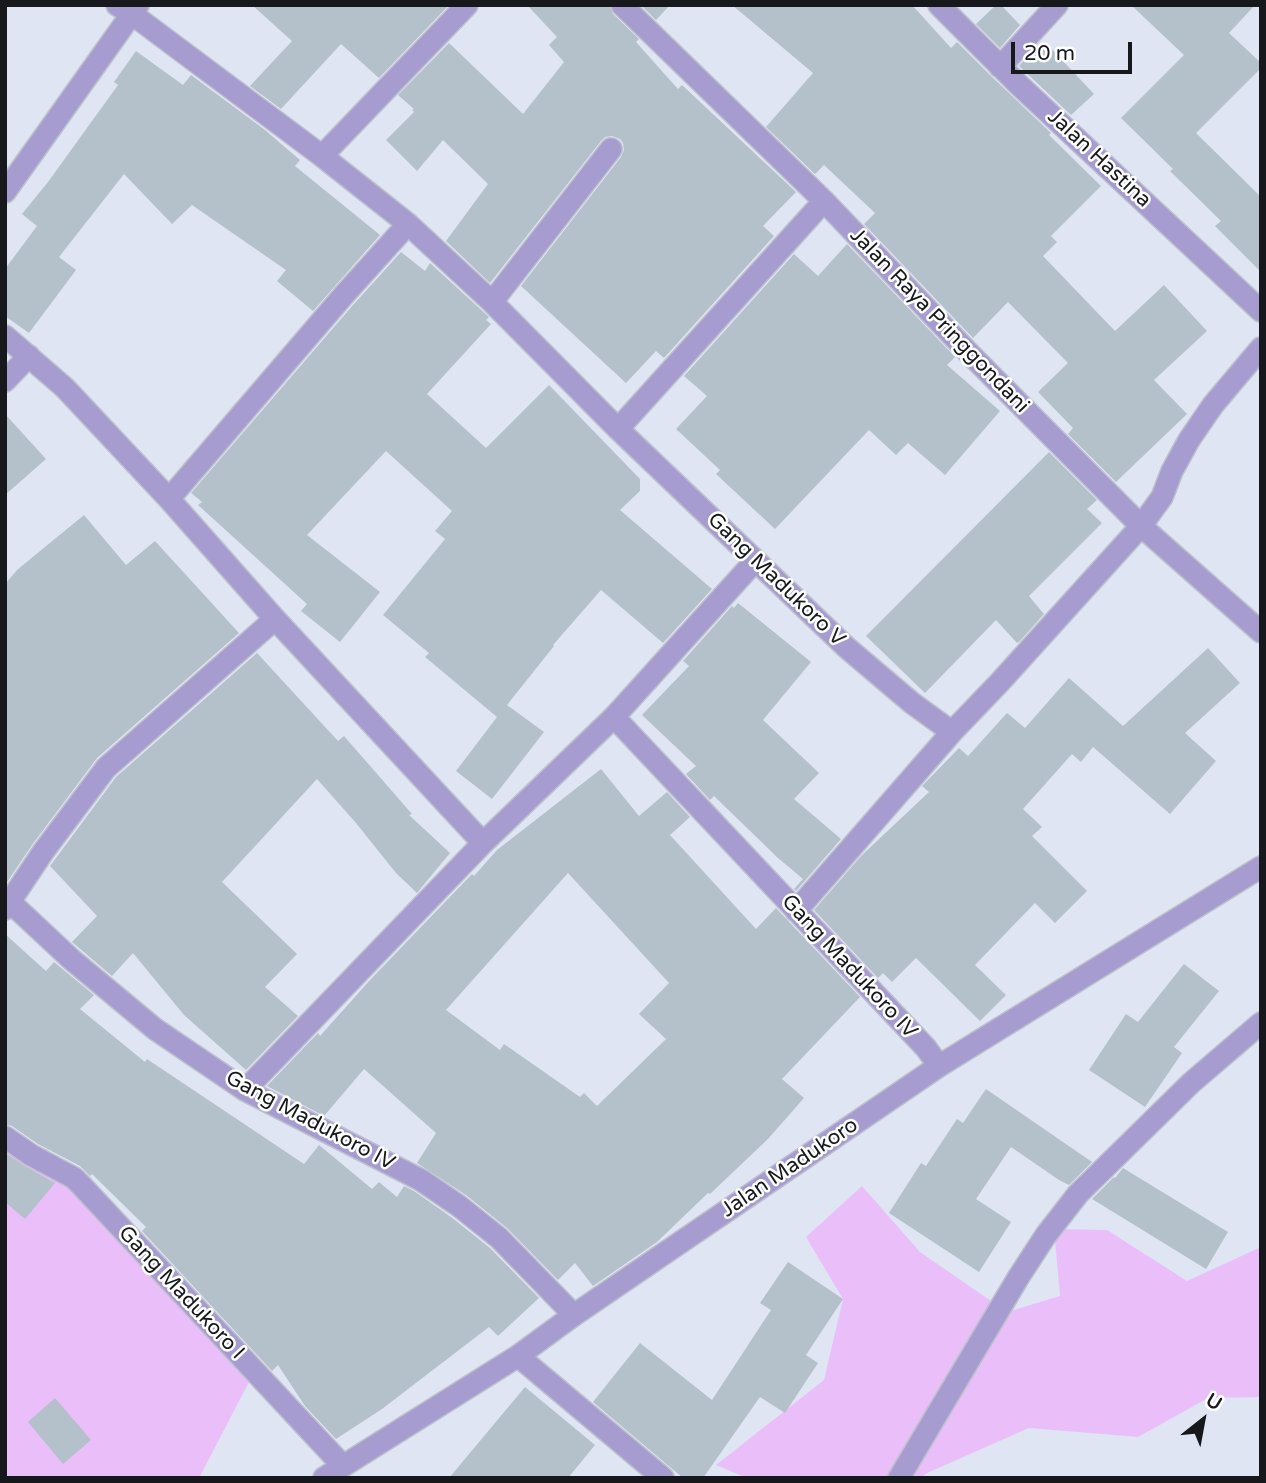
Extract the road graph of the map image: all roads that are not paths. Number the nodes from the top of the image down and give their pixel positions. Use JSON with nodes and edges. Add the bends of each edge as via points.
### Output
{"nodes":[{"id":1,"x":467,"y":5,"type":"edge"},
{"id":2,"x":622,"y":5,"type":"edge"},
{"id":3,"x":939,"y":5,"type":"edge"},
{"id":4,"x":1057,"y":5,"type":"edge"},
{"id":5,"x":129,"y":8,"type":"edge"},
{"id":6,"x":1000,"y":67,"type":"junction"},
{"id":7,"x":611,"y":149,"type":"dead end"},
{"id":8,"x":322,"y":156,"type":"junction"},
{"id":9,"x":5,"y":192,"type":"edge"},
{"id":10,"x":824,"y":201,"type":"junction"},
{"id":11,"x":408,"y":224,"type":"junction"},
{"id":12,"x":492,"y":302,"type":"junction"},
{"id":13,"x":1261,"y":311,"type":"edge"},
{"id":14,"x":5,"y":336,"type":"edge"},
{"id":15,"x":1261,"y":348,"type":"edge"},
{"id":16,"x":29,"y":356,"type":"junction"},
{"id":17,"x":5,"y":381,"type":"edge"},
{"id":18,"x":618,"y":429,"type":"junction"},
{"id":19,"x":169,"y":499,"type":"junction"},
{"id":20,"x":1141,"y":526,"type":"junction"},
{"id":21,"x":755,"y":561,"type":"junction"},
{"id":22,"x":275,"y":619,"type":"junction"},
{"id":23,"x":1261,"y":632,"type":"edge"},
{"id":24,"x":614,"y":718,"type":"junction"},
{"id":25,"x":952,"y":732,"type":"junction"},
{"id":26,"x":483,"y":844,"type":"junction"},
{"id":27,"x":1261,"y":867,"type":"edge"},
{"id":28,"x":8,"y":905,"type":"edge"},
{"id":29,"x":796,"y":911,"type":"junction"},
{"id":30,"x":1261,"y":1023,"type":"edge"},
{"id":31,"x":939,"y":1066,"type":"junction"},
{"id":32,"x":245,"y":1090,"type":"junction"},
{"id":33,"x":5,"y":1137,"type":"edge"},
{"id":34,"x":574,"y":1315,"type":"junction"},
{"id":35,"x":518,"y":1356,"type":"junction"},
{"id":36,"x":343,"y":1466,"type":"junction"},
{"id":37,"x":324,"y":1478,"type":"edge"},
{"id":38,"x":663,"y":1478,"type":"edge"},
{"id":39,"x":899,"y":1478,"type":"edge"}],
"edges":[{"from":1,"to":8,"type":"street"},
{"from":2,"to":10,"type":"street","name":"Jalan Raya Pringgondani"},
{"from":3,"to":6,"type":"street","name":"Jalan Hastina"},
{"from":4,"to":6,"type":"street"},
{"from":5,"to":8,"type":"street","name":"Gang Madukoro V"},
{"from":5,"to":9,"type":"street"},
{"from":6,"to":13,"type":"street","name":"Jalan Hastina"},
{"from":7,"to":12,"type":"street"},
{"from":8,"to":11,"type":"street","name":"Gang Madukoro V"},
{"from":10,"to":18,"type":"street"},
{"from":10,"to":20,"type":"street","name":"Jalan Raya Pringgondani"},
{"from":11,"to":12,"type":"street","name":"Gang Madukoro V"},
{"from":11,"to":19,"type":"street"},
{"from":12,"to":18,"type":"street","name":"Gang Madukoro V"},
{"from":14,"to":16,"type":"street"},
{"from":15,"to":20,"type":"street","via":[[1189,440],[1162,497]]},
{"from":16,"to":17,"type":"street"},
{"from":16,"to":19,"type":"street"},
{"from":18,"to":21,"type":"street","name":"Gang Madukoro V"},
{"from":19,"to":22,"type":"street"},
{"from":20,"to":23,"type":"street","name":"Jalan Raya Pringgondani"},
{"from":20,"to":25,"type":"street"},
{"from":21,"to":24,"type":"street"},
{"from":21,"to":25,"type":"street","name":"Gang Madukoro V","via":[[846,647]]},
{"from":22,"to":26,"type":"street"},
{"from":22,"to":28,"type":"street","via":[[106,768]]},
{"from":24,"to":26,"type":"street"},
{"from":24,"to":29,"type":"street","name":"Gang Madukoro IV"},
{"from":25,"to":29,"type":"street"},
{"from":26,"to":32,"type":"street"},
{"from":27,"to":31,"type":"street","name":"Jalan Madukoro"},
{"from":28,"to":32,"type":"street","name":"Gang Madukoro IV","via":[[155,1028]]},
{"from":29,"to":31,"type":"street","name":"Gang Madukoro IV"},
{"from":30,"to":39,"type":"street","via":[[1191,1083],[1078,1194],[1018,1278]]},
{"from":31,"to":34,"type":"street","name":"Jalan Madukoro"},
{"from":32,"to":34,"type":"street","name":"Gang Madukoro IV","via":[[421,1180],[499,1238]]},
{"from":33,"to":36,"type":"street","name":"Gang Madukoro I","via":[[74,1178]]},
{"from":34,"to":35,"type":"street","name":"Jalan Madukoro"},
{"from":35,"to":36,"type":"street","name":"Jalan Madukoro"},
{"from":35,"to":38,"type":"street"},
{"from":36,"to":37,"type":"street","name":"Jalan Madukoro"}]}
